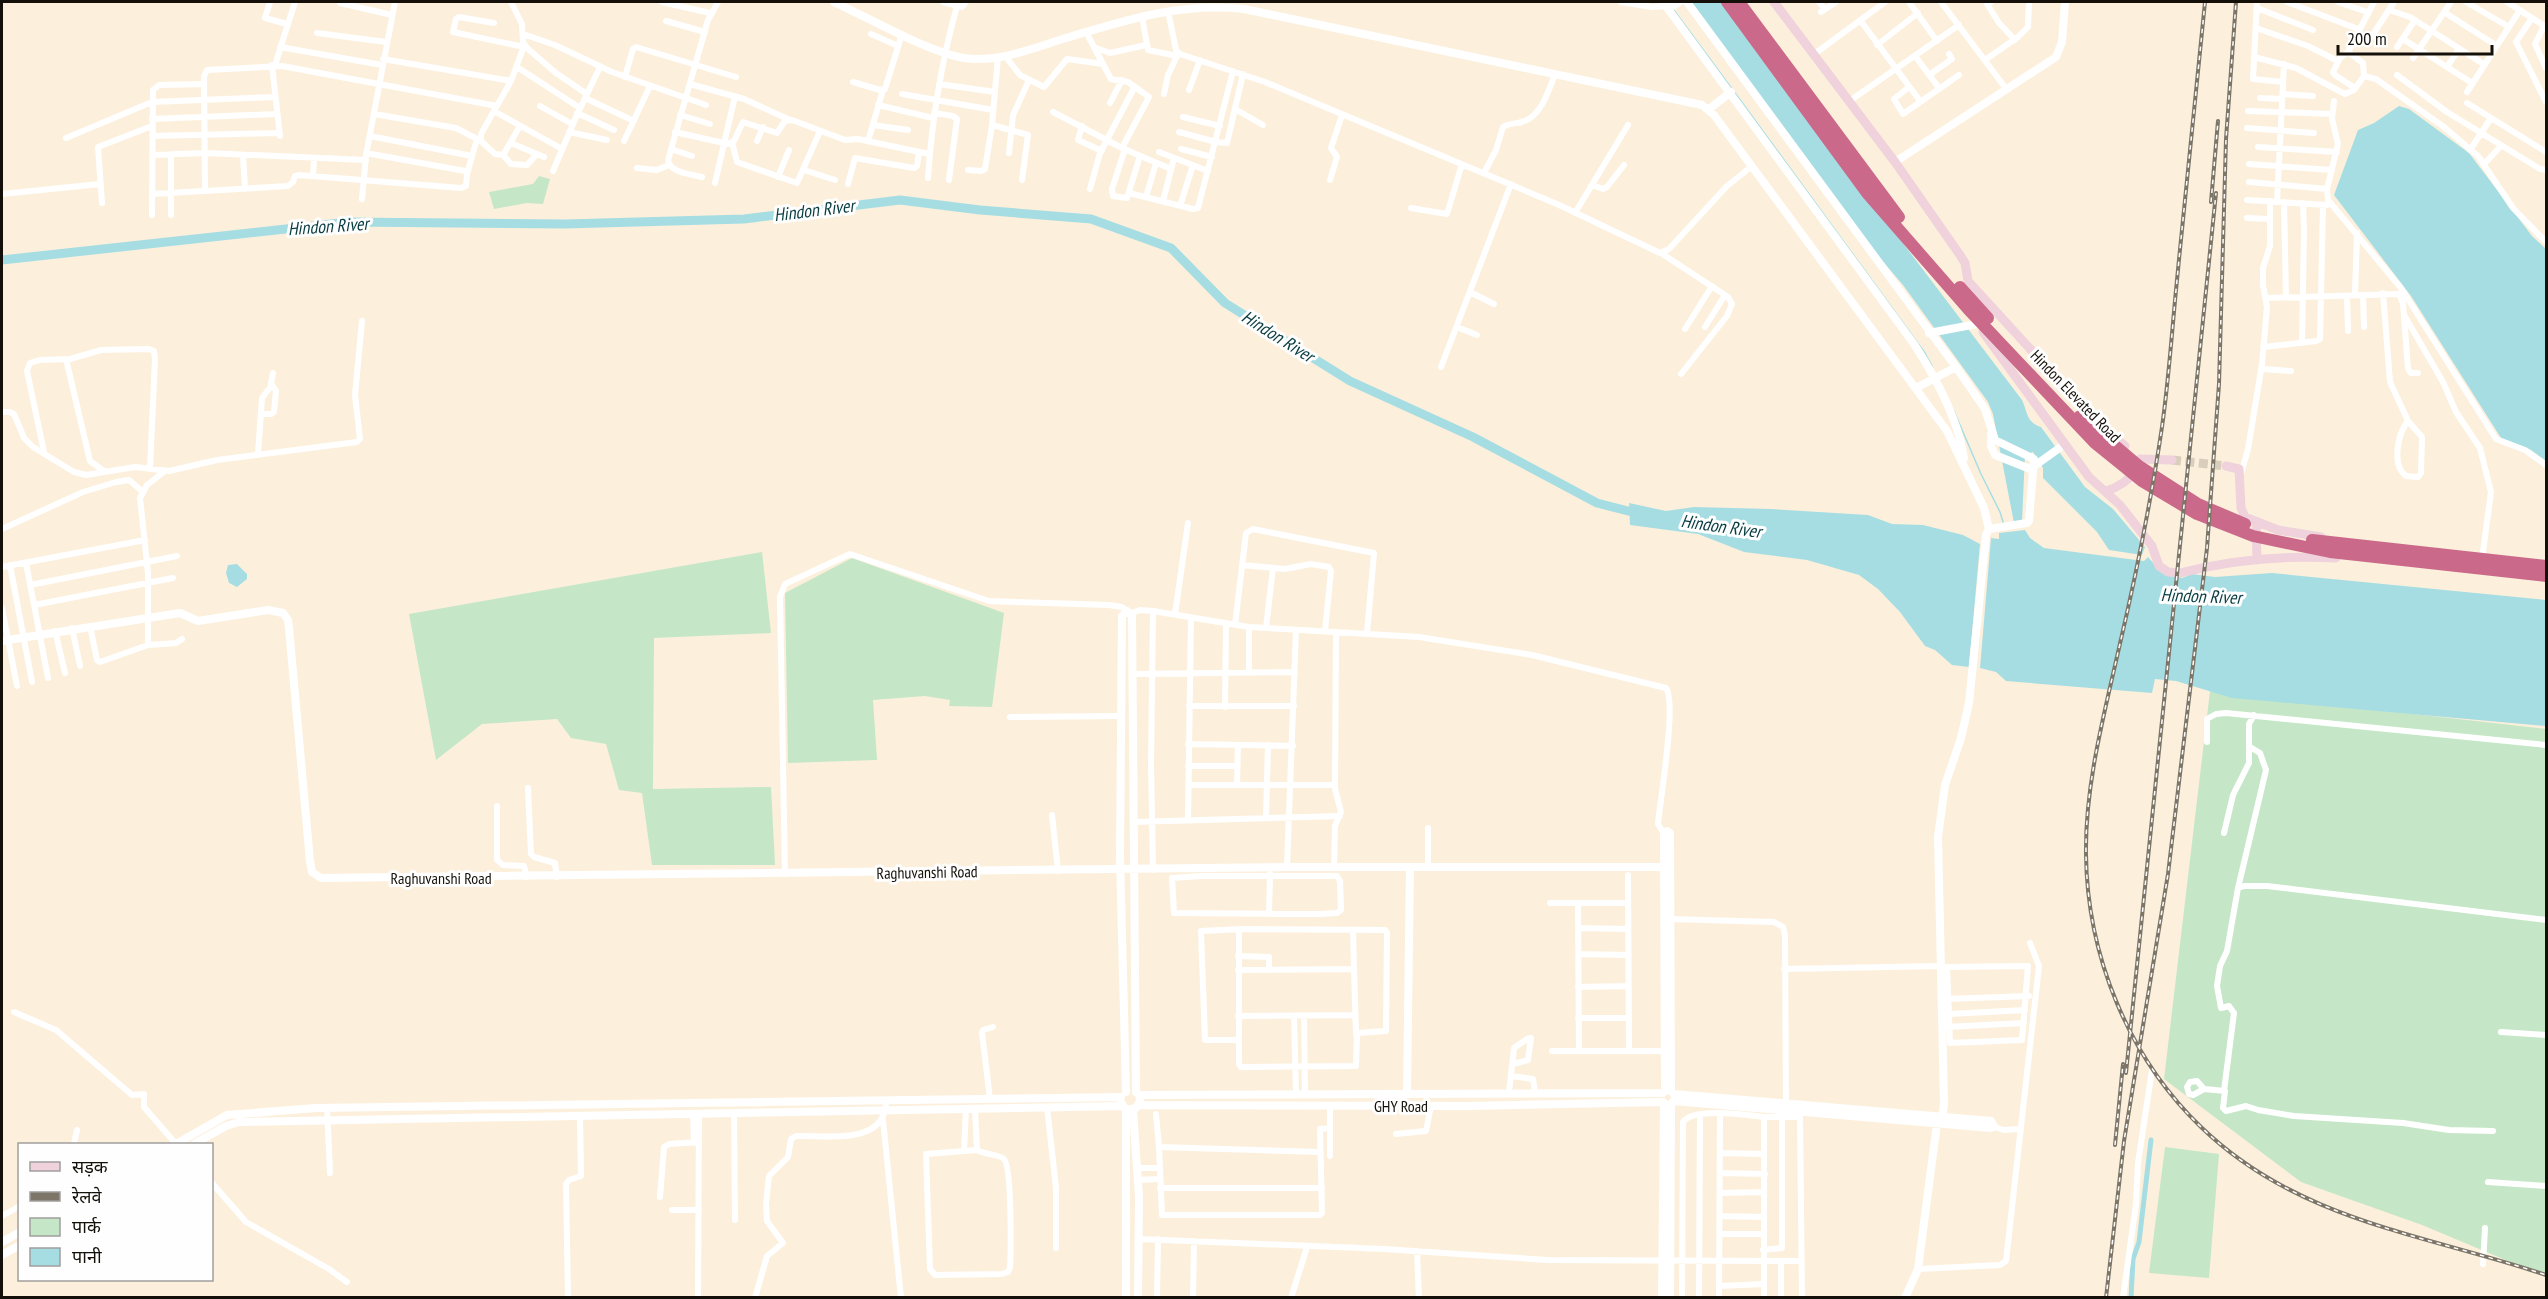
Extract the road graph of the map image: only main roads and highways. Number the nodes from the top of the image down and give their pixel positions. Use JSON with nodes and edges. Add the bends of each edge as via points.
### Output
{"nodes":[{"id":1,"x":1727,"y":2,"type":"edge"},
{"id":2,"x":1739,"y":2,"type":"edge"},
{"id":3,"x":1774,"y":2,"type":"edge"},
{"id":4,"x":1968,"y":281,"type":"junction"},
{"id":5,"x":2033,"y":350,"type":"junction"},
{"id":6,"x":2010,"y":369,"type":"junction"},
{"id":7,"x":2140,"y":459,"type":"junction"},
{"id":8,"x":2172,"y":460,"type":"tunnel mouth"},
{"id":9,"x":2226,"y":466,"type":"dead end"},
{"id":10,"x":2106,"y":491,"type":"junction"},
{"id":11,"x":2256,"y":522,"type":"junction"},
{"id":12,"x":2257,"y":560,"type":"junction"},
{"id":13,"x":2547,"y":565,"type":"edge"},
{"id":14,"x":2547,"y":578,"type":"edge"}],
"edges":[{"from":1,"to":14,"type":"highway","name":"Hindon Elevated Road","via":[[1867,193],[1969,310],[2095,443],[2142,481],[2197,514],[2253,536],[2330,552]]},
{"from":2,"to":13,"type":"highway","name":"Hindon Elevated Road","via":[[1900,220],[2087,424],[2139,466],[2198,504],[2255,528],[2324,542]]},
{"from":3,"to":4,"type":"main road","via":[[1960,255]]},
{"from":4,"to":5,"type":"main road"},
{"from":4,"to":6,"type":"main road","via":[[1958,304]]},
{"from":5,"to":6,"type":"main road"},
{"from":5,"to":7,"type":"main road","via":[[2099,424]]},
{"from":6,"to":10,"type":"main road","via":[[2062,446]]},
{"from":7,"to":8,"type":"main road"},
{"from":7,"to":10,"type":"main road","via":[[2128,480]]},
{"from":9,"to":11,"type":"main road","via":[[2239,469],[2241,508],[2245,517]]},
{"from":10,"to":12,"type":"main road","via":[[2152,546],[2159,566],[2168,572]]},
{"from":11,"to":12,"type":"main road"},
{"from":11,"to":13,"type":"main road","via":[[2278,531],[2348,542]]},
{"from":12,"to":14,"type":"main road","via":[[2333,558]]}]}
